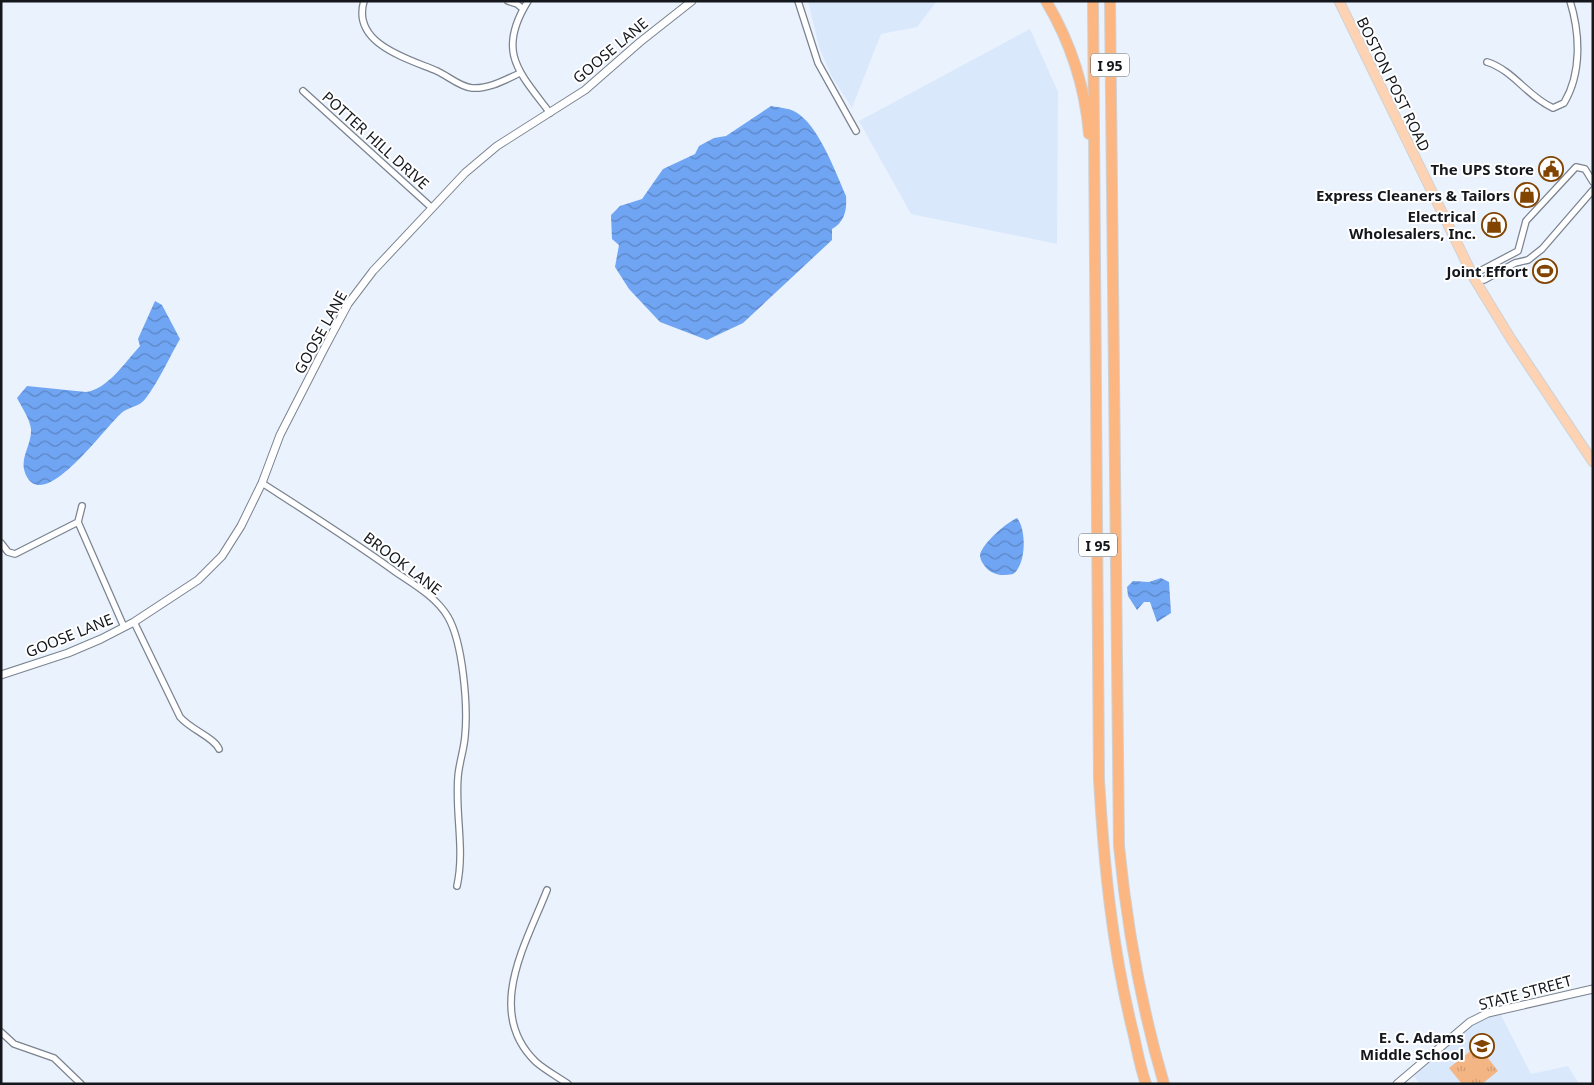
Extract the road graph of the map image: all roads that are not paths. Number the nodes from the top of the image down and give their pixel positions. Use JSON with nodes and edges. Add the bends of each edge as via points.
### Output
{"nodes":[{"id":1,"x":364,"y":1,"type":"edge"},
{"id":2,"x":508,"y":1,"type":"edge"},
{"id":3,"x":528,"y":1,"type":"edge"},
{"id":4,"x":692,"y":1,"type":"edge"},
{"id":5,"x":798,"y":1,"type":"edge"},
{"id":6,"x":1046,"y":1,"type":"edge"},
{"id":7,"x":1093,"y":1,"type":"edge"},
{"id":8,"x":1110,"y":1,"type":"edge"},
{"id":9,"x":1339,"y":1,"type":"edge"},
{"id":10,"x":1570,"y":1,"type":"edge"},
{"id":11,"x":523,"y":9,"type":"junction"},
{"id":12,"x":1487,"y":62,"type":"dead end"},
{"id":13,"x":520,"y":73,"type":"junction"},
{"id":14,"x":303,"y":91,"type":"dead end"},
{"id":15,"x":550,"y":112,"type":"junction"},
{"id":16,"x":856,"y":131,"type":"dead end"},
{"id":17,"x":1593,"y":182,"type":"edge"},
{"id":18,"x":1593,"y":190,"type":"edge"},
{"id":19,"x":432,"y":208,"type":"junction"},
{"id":20,"x":1096,"y":217,"type":"junction"},
{"id":21,"x":1475,"y":280,"type":"junction"},
{"id":22,"x":1593,"y":462,"type":"edge"},
{"id":23,"x":262,"y":483,"type":"junction"},
{"id":24,"x":82,"y":506,"type":"dead end"},
{"id":25,"x":78,"y":522,"type":"junction"},
{"id":26,"x":1,"y":543,"type":"edge"},
{"id":27,"x":134,"y":622,"type":"junction"},
{"id":28,"x":124,"y":627,"type":"junction"},
{"id":29,"x":1,"y":675,"type":"edge"},
{"id":30,"x":219,"y":749,"type":"dead end"},
{"id":31,"x":456,"y":886,"type":"dead end"},
{"id":32,"x":548,"y":890,"type":"dead end"},
{"id":33,"x":1593,"y":989,"type":"edge"},
{"id":34,"x":1,"y":1032,"type":"edge"},
{"id":35,"x":81,"y":1084,"type":"edge"},
{"id":36,"x":568,"y":1084,"type":"edge"},
{"id":37,"x":1146,"y":1084,"type":"edge"},
{"id":38,"x":1164,"y":1084,"type":"edge"},
{"id":39,"x":1397,"y":1084,"type":"edge"}],
"edges":[{"from":1,"to":13,"type":"street","via":[[362,10],[366,28],[398,57],[471,88],[488,87]]},
{"from":2,"to":11,"type":"street"},
{"from":3,"to":11,"type":"street"},
{"from":4,"to":15,"type":"street","name":"GOOSE LANE","via":[[585,90]]},
{"from":5,"to":16,"type":"street","via":[[818,63]]},
{"from":6,"to":20,"type":"highway","via":[[1071,48],[1081,78]]},
{"from":7,"to":20,"type":"highway","number":"I 95"},
{"from":8,"to":38,"type":"highway","number":"I 95","via":[[1119,846],[1125,910],[1138,984]]},
{"from":9,"to":21,"type":"main road","name":"BOSTON POST ROAD"},
{"from":10,"to":12,"type":"street","via":[[1577,24],[1578,44],[1574,72],[1564,103],[1553,108],[1543,103],[1502,69]]},
{"from":11,"to":13,"type":"street","via":[[513,35],[512,53]]},
{"from":13,"to":15,"type":"street"},
{"from":14,"to":19,"type":"street","name":"POTTER HILL DRIVE"},
{"from":15,"to":19,"type":"street","name":"GOOSE LANE","via":[[484,157]]},
{"from":17,"to":21,"type":"street","via":[[1585,169],[1576,167],[1526,220],[1518,251],[1480,271]]},
{"from":18,"to":21,"type":"street","via":[[1542,249],[1528,260],[1515,263],[1484,280]]},
{"from":19,"to":23,"type":"street","name":"GOOSE LANE","via":[[373,271],[348,304],[280,435]]},
{"from":20,"to":37,"type":"highway","number":"I 95","via":[[1099,769],[1104,862],[1112,935]]},
{"from":21,"to":22,"type":"main road","name":"BOSTON POST ROAD","via":[[1506,333]]},
{"from":23,"to":27,"type":"street","name":"GOOSE LANE","via":[[222,556],[198,580]]},
{"from":23,"to":31,"type":"street","name":"BROOK LANE","via":[[416,586],[448,618],[460,655],[464,691],[465,736],[457,802],[462,864]]},
{"from":24,"to":25,"type":"street"},
{"from":25,"to":26,"type":"street","via":[[15,554],[8,552]]},
{"from":25,"to":28,"type":"street"},
{"from":27,"to":28,"type":"street","name":"GOOSE LANE"},
{"from":27,"to":30,"type":"street","via":[[180,717],[189,727],[216,742]]},
{"from":28,"to":29,"type":"street","name":"GOOSE LANE","via":[[68,653]]},
{"from":32,"to":36,"type":"street","via":[[513,977],[511,1016],[527,1051]]},
{"from":33,"to":39,"type":"street","name":"STATE STREET","via":[[1488,1013],[1470,1022]]},
{"from":34,"to":35,"type":"street","via":[[14,1044],[54,1058]]}]}
